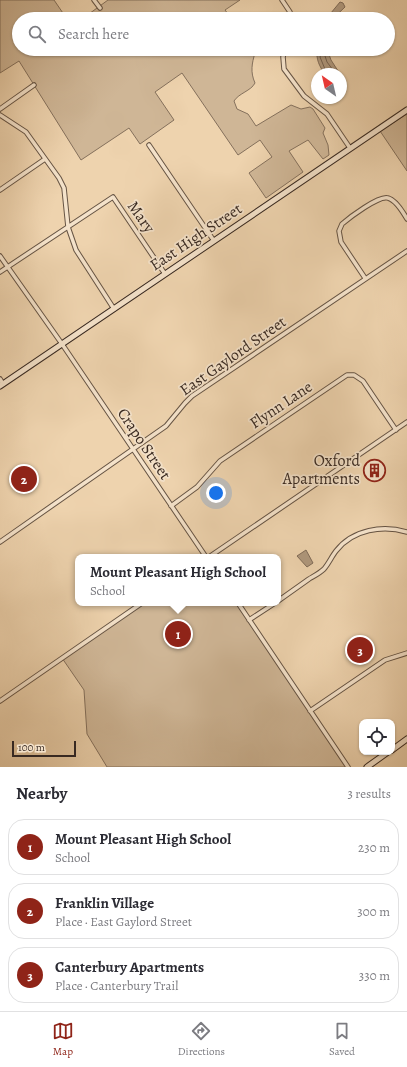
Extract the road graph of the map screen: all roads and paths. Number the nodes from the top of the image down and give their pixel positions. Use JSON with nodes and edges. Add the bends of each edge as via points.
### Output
{"nodes":[{"id":1,"x":94,"y":0,"type":"edge"},
{"id":2,"x":282,"y":0,"type":"edge"},
{"id":3,"x":100,"y":8,"type":"dead end"},
{"id":4,"x":290,"y":12,"type":"edge"},
{"id":5,"x":283,"y":56,"type":"edge"},
{"id":6,"x":34,"y":85,"type":"dead end"},
{"id":7,"x":0,"y":109,"type":"edge"},
{"id":8,"x":407,"y":110,"type":"edge"},
{"id":9,"x":0,"y":115,"type":"edge"},
{"id":10,"x":149,"y":145,"type":"dead end"},
{"id":11,"x":350,"y":148,"type":"junction"},
{"id":12,"x":45,"y":159,"type":"junction"},
{"id":13,"x":0,"y":190,"type":"edge"},
{"id":14,"x":407,"y":219,"type":"edge"},
{"id":15,"x":68,"y":227,"type":"junction"},
{"id":16,"x":214,"y":241,"type":"junction"},
{"id":17,"x":407,"y":251,"type":"edge"},
{"id":18,"x":0,"y":256,"type":"edge"},
{"id":19,"x":7,"y":267,"type":"junction"},
{"id":20,"x":0,"y":272,"type":"edge"},
{"id":21,"x":165,"y":274,"type":"junction"},
{"id":22,"x":366,"y":278,"type":"junction"},
{"id":23,"x":114,"y":309,"type":"junction"},
{"id":24,"x":62,"y":344,"type":"junction"},
{"id":25,"x":0,"y":379,"type":"edge"},
{"id":26,"x":2,"y":385,"type":"edge"},
{"id":27,"x":407,"y":422,"type":"edge"},
{"id":28,"x":396,"y":430,"type":"junction"},
{"id":29,"x":133,"y":450,"type":"junction"},
{"id":30,"x":171,"y":506,"type":"junction"},
{"id":31,"x":407,"y":532,"type":"edge"},
{"id":32,"x":0,"y":542,"type":"edge"},
{"id":33,"x":206,"y":554,"type":"edge"},
{"id":34,"x":212,"y":554,"type":"edge"},
{"id":35,"x":281,"y":599,"type":"edge"},
{"id":36,"x":138,"y":606,"type":"edge"},
{"id":37,"x":240,"y":606,"type":"edge"},
{"id":38,"x":270,"y":606,"type":"edge"},
{"id":39,"x":249,"y":620,"type":"junction"},
{"id":40,"x":407,"y":654,"type":"edge"},
{"id":41,"x":0,"y":701,"type":"edge"},
{"id":42,"x":310,"y":710,"type":"junction"},
{"id":43,"x":407,"y":739,"type":"edge"},
{"id":44,"x":395,"y":748,"type":"edge"},
{"id":45,"x":384,"y":755,"type":"edge"},
{"id":46,"x":348,"y":767,"type":"edge"},
{"id":47,"x":366,"y":767,"type":"edge"}],
"edges":[{"from":1,"to":3,"type":"street"},
{"from":2,"to":4,"type":"street"},
{"from":5,"to":11,"type":"street","via":[[284,69],[304,96],[327,114]]},
{"from":6,"to":7,"type":"street"},
{"from":8,"to":11,"type":"street","name":"East High Street"},
{"from":9,"to":12,"type":"street","via":[[26,132]]},
{"from":10,"to":16,"type":"street"},
{"from":11,"to":16,"type":"street","name":"East High Street"},
{"from":12,"to":13,"type":"street"},
{"from":12,"to":15,"type":"street","via":[[64,188]]},
{"from":14,"to":22,"type":"street","via":[[391,200],[384,197],[342,224],[339,231],[341,242]]},
{"from":15,"to":19,"type":"street"},
{"from":15,"to":21,"type":"street","name":"Mary","via":[[112,197]]},
{"from":15,"to":23,"type":"street","via":[[76,250]]},
{"from":16,"to":21,"type":"street","name":"East High Street"},
{"from":17,"to":22,"type":"street","name":"East Gaylord Street"},
{"from":18,"to":19,"type":"street","name":"Crapo Street"},
{"from":19,"to":20,"type":"street"},
{"from":19,"to":24,"type":"street","name":"Crapo Street"},
{"from":21,"to":23,"type":"street","name":"East High Street"},
{"from":22,"to":29,"type":"street","name":"East Gaylord Street","via":[[192,396],[166,426]]},
{"from":23,"to":24,"type":"street","name":"East High Street"},
{"from":24,"to":26,"type":"street","name":"East High Street"},
{"from":24,"to":29,"type":"street","name":"Crapo Street"},
{"from":25,"to":26,"type":"street"},
{"from":27,"to":28,"type":"street"},
{"from":28,"to":30,"type":"street","name":"Flynn Lane","via":[[363,382],[354,375],[348,375],[220,460],[197,487]]},
{"from":28,"to":34,"type":"street"},
{"from":29,"to":30,"type":"street","name":"Crapo Street"},
{"from":29,"to":32,"type":"street","name":"East Gaylord Street"},
{"from":30,"to":33,"type":"street","name":"Crapo Street"},
{"from":31,"to":35,"type":"street","via":[[390,528],[368,530],[356,535],[336,550],[324,569]]},
{"from":36,"to":41,"type":"street"},
{"from":37,"to":39,"type":"street"},
{"from":38,"to":39,"type":"street"},
{"from":39,"to":42,"type":"street"},
{"from":40,"to":42,"type":"street","via":[[385,660]]},
{"from":42,"to":46,"type":"street"},
{"from":43,"to":44,"type":"street"},
{"from":45,"to":47,"type":"street"}]}
